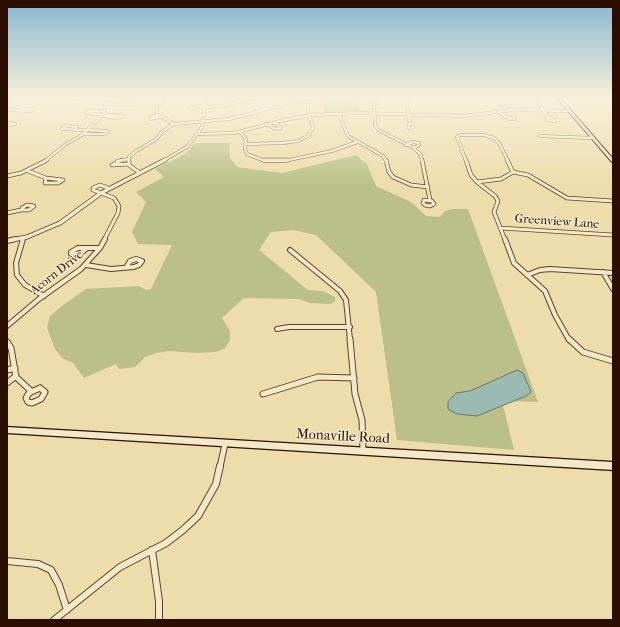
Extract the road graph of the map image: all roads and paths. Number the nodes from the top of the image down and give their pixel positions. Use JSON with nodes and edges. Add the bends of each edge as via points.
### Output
{"nodes":[{"id":1,"x":91,"y":127,"type":"edge"},
{"id":2,"x":169,"y":127,"type":"edge"},
{"id":3,"x":200,"y":127,"type":"edge"},
{"id":4,"x":256,"y":127,"type":"edge"},
{"id":5,"x":272,"y":127,"type":"edge"},
{"id":6,"x":280,"y":127,"type":"edge"},
{"id":7,"x":312,"y":127,"type":"edge"},
{"id":8,"x":344,"y":127,"type":"edge"},
{"id":9,"x":376,"y":127,"type":"edge"},
{"id":10,"x":583,"y":127,"type":"edge"},
{"id":11,"x":66,"y":129,"type":"dead end"},
{"id":12,"x":88,"y":130,"type":"junction"},
{"id":13,"x":240,"y":132,"type":"junction"},
{"id":14,"x":84,"y":134,"type":"junction"},
{"id":15,"x":197,"y":134,"type":"junction"},
{"id":16,"x":540,"y":136,"type":"dead end"},
{"id":17,"x":593,"y":138,"type":"junction"},
{"id":18,"x":357,"y":142,"type":"junction"},
{"id":19,"x":245,"y":144,"type":"junction"},
{"id":20,"x":406,"y":145,"type":"junction"},
{"id":21,"x":414,"y":148,"type":"junction"},
{"id":22,"x":129,"y":159,"type":"junction"},
{"id":23,"x":613,"y":161,"type":"edge"},
{"id":24,"x":129,"y":164,"type":"junction"},
{"id":25,"x":28,"y":171,"type":"junction"},
{"id":26,"x":513,"y":172,"type":"junction"},
{"id":27,"x":140,"y":173,"type":"junction"},
{"id":28,"x":7,"y":176,"type":"edge"},
{"id":29,"x":46,"y":180,"type":"junction"},
{"id":30,"x":478,"y":182,"type":"junction"},
{"id":31,"x":428,"y":187,"type":"junction"},
{"id":32,"x":108,"y":188,"type":"junction"},
{"id":33,"x":101,"y":193,"type":"junction"},
{"id":34,"x":430,"y":200,"type":"dead end"},
{"id":35,"x":613,"y":201,"type":"edge"},
{"id":36,"x":21,"y":210,"type":"dead end"},
{"id":37,"x":7,"y":213,"type":"edge"},
{"id":38,"x":500,"y":228,"type":"junction"},
{"id":39,"x":613,"y":235,"type":"edge"},
{"id":40,"x":23,"y":238,"type":"junction"},
{"id":41,"x":7,"y":241,"type":"edge"},
{"id":42,"x":87,"y":248,"type":"dead end"},
{"id":43,"x":100,"y":248,"type":"junction"},
{"id":44,"x":290,"y":250,"type":"dead end"},
{"id":45,"x":86,"y":265,"type":"junction"},
{"id":46,"x":127,"y":266,"type":"junction"},
{"id":47,"x":603,"y":272,"type":"junction"},
{"id":48,"x":613,"y":274,"type":"edge"},
{"id":49,"x":527,"y":275,"type":"junction"},
{"id":50,"x":613,"y":289,"type":"edge"},
{"id":51,"x":44,"y":296,"type":"junction"},
{"id":52,"x":7,"y":326,"type":"edge"},
{"id":53,"x":350,"y":327,"type":"junction"},
{"id":54,"x":277,"y":329,"type":"dead end"},
{"id":55,"x":7,"y":342,"type":"edge"},
{"id":56,"x":613,"y":361,"type":"edge"},
{"id":57,"x":15,"y":368,"type":"junction"},
{"id":58,"x":7,"y":370,"type":"edge"},
{"id":59,"x":16,"y":376,"type":"junction"},
{"id":60,"x":354,"y":378,"type":"junction"},
{"id":61,"x":7,"y":384,"type":"edge"},
{"id":62,"x":31,"y":391,"type":"dead end"},
{"id":63,"x":263,"y":394,"type":"dead end"},
{"id":64,"x":7,"y":430,"type":"edge"},
{"id":65,"x":225,"y":444,"type":"junction"},
{"id":66,"x":363,"y":451,"type":"junction"},
{"id":67,"x":613,"y":466,"type":"edge"},
{"id":68,"x":152,"y":550,"type":"junction"},
{"id":69,"x":7,"y":561,"type":"edge"},
{"id":70,"x":67,"y":610,"type":"junction"},
{"id":71,"x":54,"y":620,"type":"edge"},
{"id":72,"x":159,"y":620,"type":"edge"}],
"edges":[{"from":1,"to":12,"type":"street"},
{"from":2,"to":22,"type":"street"},
{"from":3,"to":15,"type":"street"},
{"from":4,"to":13,"type":"street"},
{"from":5,"to":6,"type":"street"},
{"from":7,"to":19,"type":"street","via":[[313,132],[303,139],[283,143]]},
{"from":8,"to":18,"type":"street","via":[[348,136]]},
{"from":9,"to":20,"type":"street"},
{"from":10,"to":17,"type":"main road"},
{"from":11,"to":12,"type":"street"},
{"from":12,"to":14,"type":"street"},
{"from":12,"to":14,"type":"street","via":[[108,132]]},
{"from":13,"to":15,"type":"street","via":[[223,135]]},
{"from":13,"to":19,"type":"street","via":[[246,139]]},
{"from":14,"to":25,"type":"street","via":[[64,146],[47,161]]},
{"from":15,"to":27,"type":"street","via":[[179,153]]},
{"from":16,"to":17,"type":"street"},
{"from":17,"to":23,"type":"main road"},
{"from":18,"to":19,"type":"street","via":[[332,151],[278,162],[251,157],[245,152]]},
{"from":18,"to":31,"type":"street","via":[[383,156],[393,177],[411,185]]},
{"from":20,"to":21,"type":"street"},
{"from":20,"to":21,"type":"street","via":[[418,143],[419,145]]},
{"from":21,"to":31,"type":"street","via":[[421,155]]},
{"from":22,"to":24,"type":"street"},
{"from":22,"to":24,"type":"street","via":[[117,161],[112,165]]},
{"from":24,"to":27,"type":"street"},
{"from":25,"to":28,"type":"street"},
{"from":25,"to":29,"type":"street"},
{"from":26,"to":30,"type":"street","via":[[501,179]]},
{"from":26,"to":30,"type":"street","via":[[494,138],[465,134],[457,137],[471,175]]},
{"from":26,"to":35,"type":"street","via":[[528,175],[567,198]]},
{"from":27,"to":32,"type":"street"},
{"from":29,"to":29,"type":"street","via":[[45,183],[58,183],[63,180]]},
{"from":30,"to":38,"type":"street","via":[[498,201],[494,212]]},
{"from":31,"to":34,"type":"street"},
{"from":32,"to":33,"type":"street"},
{"from":32,"to":33,"type":"street","via":[[100,185],[93,188]]},
{"from":33,"to":40,"type":"street","via":[[60,222]]},
{"from":33,"to":43,"type":"street","name":"Acorn Drive","via":[[116,200],[119,210]]},
{"from":36,"to":37,"type":"street"},
{"from":38,"to":39,"type":"street","name":"Greenview Lane"},
{"from":38,"to":49,"type":"street","via":[[514,263]]},
{"from":40,"to":41,"type":"street"},
{"from":40,"to":51,"type":"street","via":[[16,263],[17,276],[25,285]]},
{"from":42,"to":43,"type":"street"},
{"from":43,"to":45,"type":"street","name":"Acorn Drive"},
{"from":44,"to":53,"type":"street","via":[[344,295]]},
{"from":45,"to":46,"type":"street","via":[[104,269]]},
{"from":45,"to":51,"type":"street","name":"Acorn Drive"},
{"from":46,"to":46,"type":"street","via":[[134,267],[142,262],[140,259],[130,261]]},
{"from":47,"to":48,"type":"street"},
{"from":47,"to":49,"type":"street","via":[[550,269]]},
{"from":47,"to":50,"type":"street"},
{"from":49,"to":56,"type":"street","via":[[545,290],[569,340],[583,352]]},
{"from":51,"to":52,"type":"street","name":"Acorn Drive"},
{"from":53,"to":54,"type":"street","via":[[289,326]]},
{"from":53,"to":60,"type":"street"},
{"from":55,"to":57,"type":"street","via":[[11,348]]},
{"from":57,"to":58,"type":"street"},
{"from":57,"to":59,"type":"street"},
{"from":59,"to":61,"type":"street"},
{"from":59,"to":62,"type":"street","via":[[19,382]]},
{"from":60,"to":63,"type":"street","via":[[318,377]]},
{"from":60,"to":66,"type":"street","via":[[355,394],[362,420]]},
{"from":64,"to":65,"type":"main road","name":"Monaville Road"},
{"from":65,"to":66,"type":"main road","name":"Monaville Road"},
{"from":65,"to":68,"type":"street","via":[[216,484],[198,516],[166,543]]},
{"from":66,"to":67,"type":"main road","name":"Monaville Road"},
{"from":68,"to":70,"type":"street","via":[[120,567]]},
{"from":68,"to":72,"type":"street"},
{"from":69,"to":70,"type":"street","via":[[38,564],[51,570]]},
{"from":70,"to":71,"type":"street"}]}
